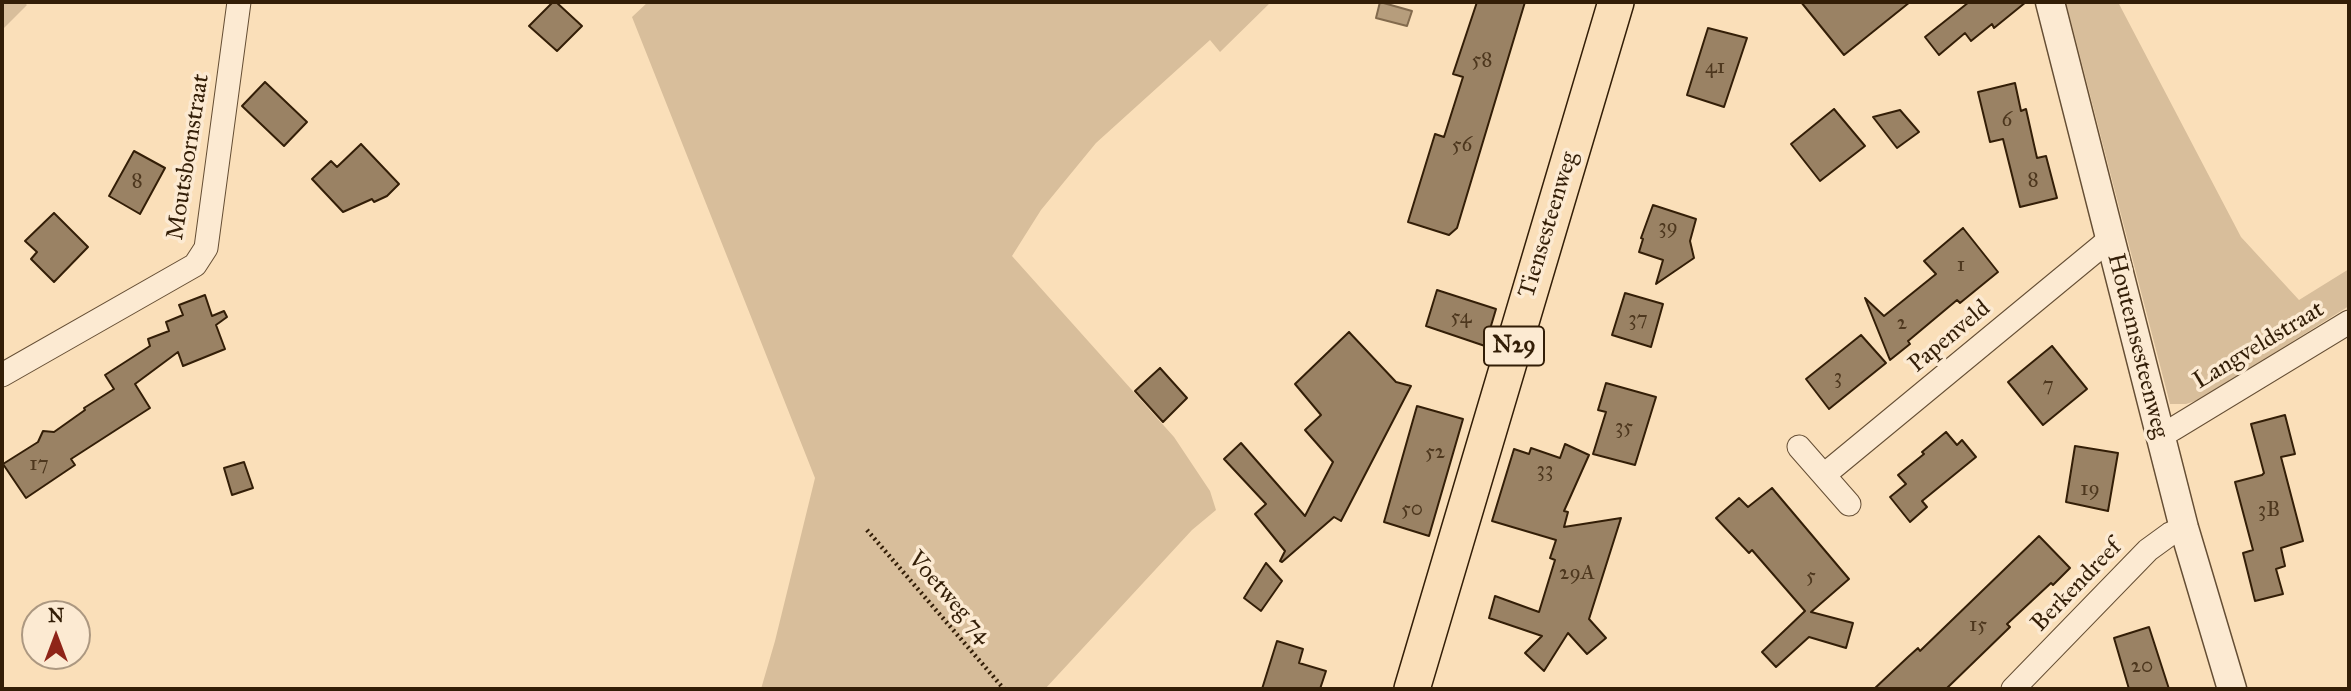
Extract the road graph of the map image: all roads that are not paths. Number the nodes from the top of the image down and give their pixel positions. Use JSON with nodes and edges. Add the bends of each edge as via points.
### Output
{"nodes":[{"id":1,"x":239,"y":2,"type":"edge"},
{"id":2,"x":1616,"y":2,"type":"edge"},
{"id":3,"x":2050,"y":2,"type":"edge"},
{"id":4,"x":2110,"y":239,"type":"junction"},
{"id":5,"x":2349,"y":322,"type":"edge"},
{"id":6,"x":2,"y":375,"type":"edge"},
{"id":7,"x":2160,"y":435,"type":"junction"},
{"id":8,"x":1799,"y":447,"type":"dead end"},
{"id":9,"x":1824,"y":475,"type":"junction"},
{"id":10,"x":1849,"y":504,"type":"dead end"},
{"id":11,"x":2184,"y":528,"type":"junction"},
{"id":12,"x":1412,"y":689,"type":"edge"},
{"id":13,"x":2013,"y":689,"type":"edge"},
{"id":14,"x":2232,"y":689,"type":"edge"}],
"edges":[{"from":1,"to":6,"type":"street","name":"Moutsbornstraat","via":[[206,248],[195,265]]},
{"from":2,"to":12,"type":"main road","name":"Tiensesteenweg","number":"N29"},
{"from":3,"to":4,"type":"street","name":"Houtemsesteenweg"},
{"from":4,"to":7,"type":"street","name":"Houtemsesteenweg"},
{"from":4,"to":9,"type":"street","name":"Papenveld"},
{"from":5,"to":7,"type":"street","name":"Langveldstraat"},
{"from":7,"to":11,"type":"street","name":"Houtemsesteenweg"},
{"from":8,"to":9,"type":"street"},
{"from":9,"to":10,"type":"street"},
{"from":11,"to":13,"type":"street","name":"Berkendreef","via":[[2148,550]]},
{"from":11,"to":14,"type":"street","name":"Houtemsesteenweg"}]}
